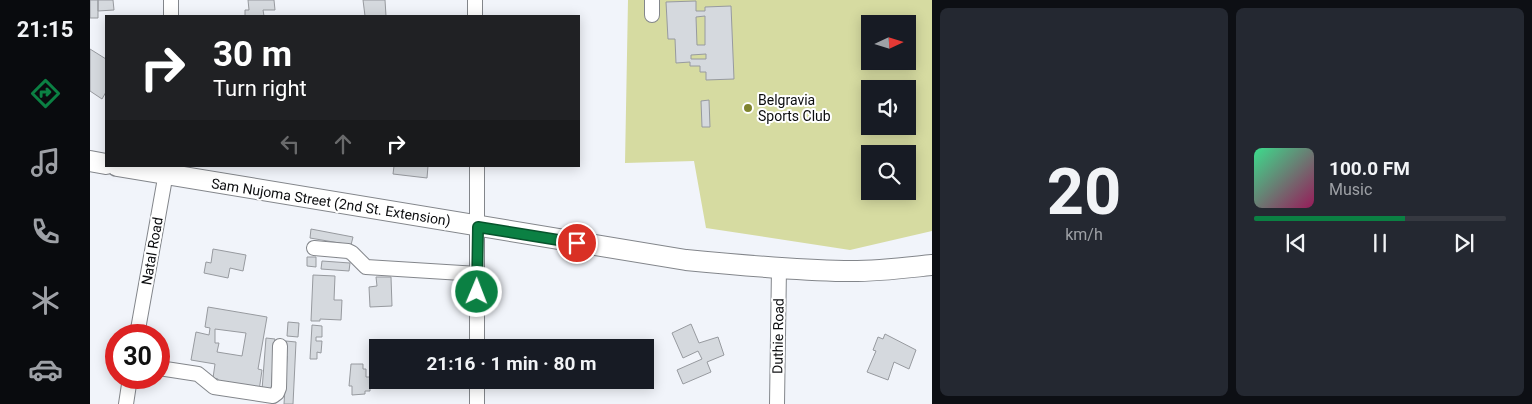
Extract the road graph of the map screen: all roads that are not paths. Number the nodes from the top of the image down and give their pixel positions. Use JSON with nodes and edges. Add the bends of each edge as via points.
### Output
{"nodes":[{"id":1,"x":171,"y":0,"type":"edge"},
{"id":2,"x":475,"y":0,"type":"edge"},
{"id":3,"x":652,"y":0,"type":"edge"},
{"id":4,"x":171,"y":15,"type":"edge"},
{"id":5,"x":475,"y":15,"type":"edge"},
{"id":6,"x":652,"y":15,"type":"dead end"},
{"id":7,"x":90,"y":161,"type":"edge"},
{"id":8,"x":105,"y":164,"type":"edge"},
{"id":9,"x":127,"y":167,"type":"edge"},
{"id":10,"x":477,"y":167,"type":"edge"},
{"id":11,"x":166,"y":171,"type":"edge"},
{"id":12,"x":478,"y":227,"type":"junction"},
{"id":13,"x":314,"y":248,"type":"dead end"},
{"id":14,"x":932,"y":265,"type":"edge"},
{"id":15,"x":779,"y":268,"type":"junction"},
{"id":16,"x":478,"y":274,"type":"junction"},
{"id":17,"x":139,"y":324,"type":"edge"},
{"id":18,"x":477,"y":339,"type":"edge"},
{"id":19,"x":280,"y":346,"type":"dead end"},
{"id":20,"x":170,"y":370,"type":"edge"},
{"id":21,"x":128,"y":389,"type":"edge"},
{"id":22,"x":477,"y":389,"type":"edge"},
{"id":23,"x":126,"y":404,"type":"edge"},
{"id":24,"x":476,"y":404,"type":"edge"},
{"id":25,"x":777,"y":404,"type":"edge"}],
"edges":[{"from":1,"to":4,"type":"street"},
{"from":2,"to":5,"type":"street"},
{"from":3,"to":6,"type":"street"},
{"from":7,"to":8,"type":"highway"},
{"from":9,"to":11,"type":"highway","name":"Sam Nujoma Street (2nd St. Extension)"},
{"from":10,"to":12,"type":"street"},
{"from":11,"to":12,"type":"highway","name":"Sam Nujoma Street (2nd St. Extension)"},
{"from":11,"to":17,"type":"street","name":"Natal Road"},
{"from":12,"to":15,"type":"highway","name":"Sam Nujoma Street (2nd St. Extension)","via":[[686,260]]},
{"from":12,"to":16,"type":"street"},
{"from":13,"to":16,"type":"street","via":[[348,251],[366,267]]},
{"from":14,"to":15,"type":"highway","name":"Sam Nujoma Street (2nd St. Extension)","via":[[845,272]]},
{"from":15,"to":25,"type":"street","name":"Duthie Road"},
{"from":16,"to":18,"type":"street"},
{"from":19,"to":20,"type":"street","via":[[279,388],[272,396],[214,386],[198,374]]},
{"from":21,"to":23,"type":"street"},
{"from":22,"to":24,"type":"street"}]}
